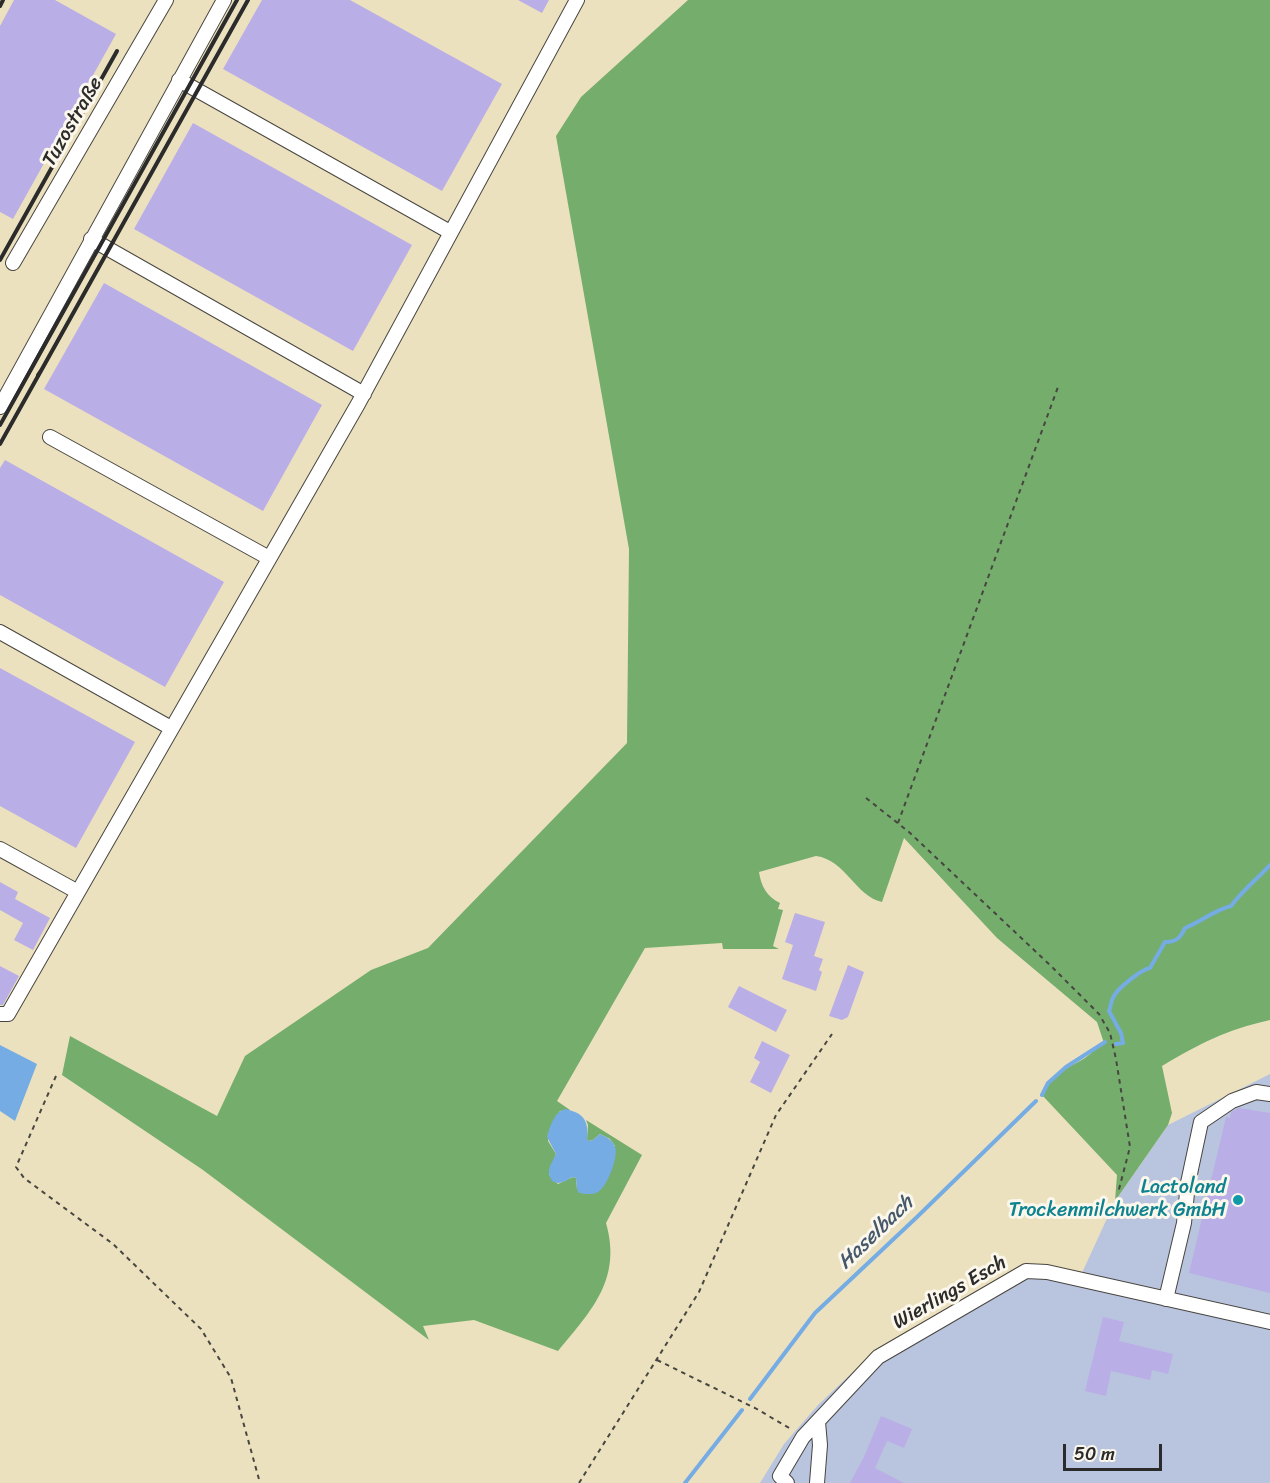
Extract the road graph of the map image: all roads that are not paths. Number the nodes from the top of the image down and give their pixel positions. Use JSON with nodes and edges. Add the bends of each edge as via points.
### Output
{"nodes":[{"id":1,"x":166,"y":0,"type":"edge"},
{"id":2,"x":224,"y":0,"type":"edge"},
{"id":3,"x":577,"y":0,"type":"edge"},
{"id":4,"x":179,"y":80,"type":"junction"},
{"id":5,"x":450,"y":232,"type":"junction"},
{"id":6,"x":91,"y":239,"type":"junction"},
{"id":7,"x":13,"y":263,"type":"dead end"},
{"id":8,"x":364,"y":393,"type":"junction"},
{"id":9,"x":0,"y":406,"type":"edge"},
{"id":10,"x":50,"y":436,"type":"dead end"},
{"id":11,"x":269,"y":558,"type":"junction"},
{"id":12,"x":0,"y":632,"type":"edge"},
{"id":13,"x":171,"y":728,"type":"junction"},
{"id":14,"x":0,"y":849,"type":"edge"},
{"id":15,"x":78,"y":892,"type":"junction"},
{"id":16,"x":0,"y":1014,"type":"edge"},
{"id":17,"x":1270,"y":1094,"type":"edge"},
{"id":18,"x":1166,"y":1299,"type":"junction"},
{"id":19,"x":1270,"y":1322,"type":"edge"},
{"id":20,"x":818,"y":1422,"type":"junction"},
{"id":21,"x":781,"y":1481,"type":"edge"},
{"id":22,"x":817,"y":1483,"type":"edge"}],
"edges":[{"from":1,"to":7,"type":"street","name":"Tuzostraße"},
{"from":2,"to":4,"type":"street"},
{"from":3,"to":5,"type":"street"},
{"from":4,"to":5,"type":"street"},
{"from":4,"to":6,"type":"street"},
{"from":5,"to":8,"type":"street"},
{"from":6,"to":8,"type":"street"},
{"from":6,"to":9,"type":"street"},
{"from":8,"to":11,"type":"street"},
{"from":10,"to":11,"type":"street"},
{"from":11,"to":13,"type":"street"},
{"from":12,"to":13,"type":"street"},
{"from":13,"to":15,"type":"street"},
{"from":14,"to":15,"type":"street"},
{"from":15,"to":16,"type":"street","via":[[8,1014]]},
{"from":17,"to":18,"type":"street","via":[[1256,1092],[1232,1101],[1201,1122]]},
{"from":18,"to":19,"type":"street","name":"Wierlings Esch"},
{"from":18,"to":20,"type":"street","name":"Wierlings Esch","via":[[1047,1272],[1026,1271],[878,1357]]},
{"from":20,"to":21,"type":"street","name":"Wierlings Esch","via":[[804,1437]]},
{"from":20,"to":22,"type":"street"}]}
